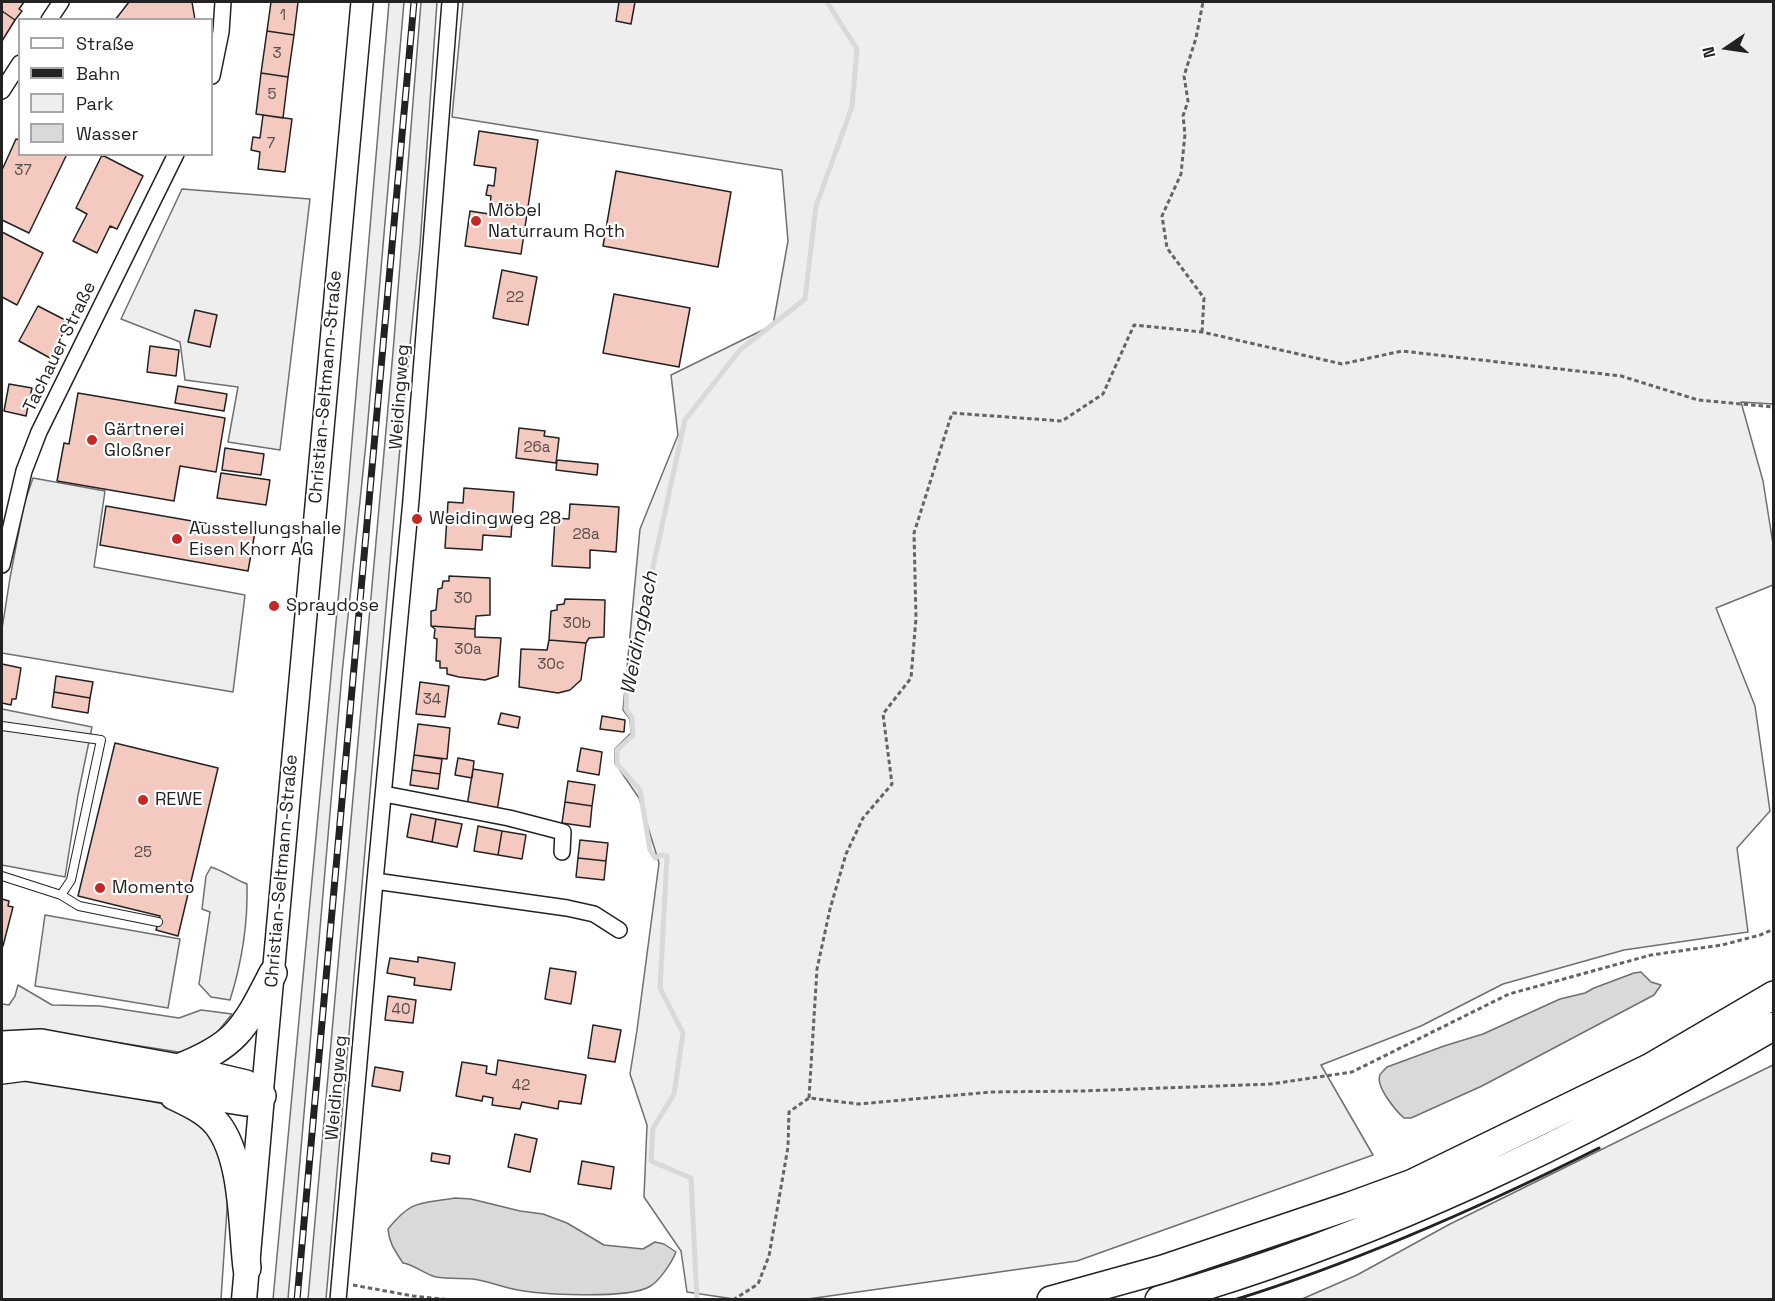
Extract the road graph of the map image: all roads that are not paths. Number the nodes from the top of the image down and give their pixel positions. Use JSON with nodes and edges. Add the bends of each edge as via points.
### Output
{"nodes":[{"id":1,"x":61,"y":2,"type":"edge"},
{"id":2,"x":223,"y":2,"type":"edge"},
{"id":3,"x":362,"y":2,"type":"edge"},
{"id":4,"x":450,"y":2,"type":"edge"},
{"id":5,"x":50,"y":18,"type":"edge"},
{"id":6,"x":18,"y":66,"type":"edge"},
{"id":7,"x":213,"y":71,"type":"edge"},
{"id":8,"x":2,"y":91,"type":"edge"},
{"id":9,"x":175,"y":156,"type":"edge"},
{"id":10,"x":2,"y":565,"type":"edge"},
{"id":11,"x":2,"y":726,"type":"edge"},
{"id":12,"x":384,"y":794,"type":"junction"},
{"id":13,"x":562,"y":852,"type":"dead end"},
{"id":14,"x":2,"y":876,"type":"edge"},
{"id":15,"x":375,"y":880,"type":"junction"},
{"id":16,"x":60,"y":895,"type":"junction"},
{"id":17,"x":158,"y":922,"type":"dead end"},
{"id":18,"x":618,"y":930,"type":"dead end"},
{"id":19,"x":273,"y":973,"type":"junction"},
{"id":20,"x":1773,"y":995,"type":"edge"},
{"id":21,"x":1773,"y":1026,"type":"edge"},
{"id":22,"x":2,"y":1045,"type":"edge"},
{"id":23,"x":178,"y":1068,"type":"junction"},
{"id":24,"x":2,"y":1070,"type":"edge"},
{"id":25,"x":160,"y":1088,"type":"junction"},
{"id":26,"x":262,"y":1096,"type":"junction"},
{"id":27,"x":247,"y":1268,"type":"junction"},
{"id":28,"x":244,"y":1299,"type":"edge"},
{"id":29,"x":338,"y":1299,"type":"edge"},
{"id":30,"x":1051,"y":1299,"type":"edge"},
{"id":31,"x":1159,"y":1299,"type":"edge"}],
"edges":[{"from":1,"to":5,"type":"street"},
{"from":2,"to":7,"type":"street"},
{"from":3,"to":19,"type":"main road","name":"Christian-Seltmann-Straße"},
{"from":4,"to":12,"type":"street","name":"Weidingweg","via":[[414,472]]},
{"from":6,"to":8,"type":"street"},
{"from":9,"to":10,"type":"street","name":"Tachauer Straße","via":[[39,432],[24,471]]},
{"from":11,"to":16,"type":"lane","via":[[101,740],[72,880]]},
{"from":12,"to":13,"type":"street","via":[[563,832]]},
{"from":12,"to":15,"type":"street","name":"Weidingweg"},
{"from":14,"to":16,"type":"lane"},
{"from":15,"to":18,"type":"street","via":[[567,908],[594,914]]},
{"from":15,"to":29,"type":"street","name":"Weidingweg"},
{"from":16,"to":17,"type":"lane","via":[[79,906]]},
{"from":19,"to":23,"type":"highway","via":[[235,1037],[217,1051]]},
{"from":19,"to":26,"type":"main road","name":"Christian-Seltmann-Straße"},
{"from":20,"to":30,"type":"highway","via":[[1651,1067],[1413,1182],[1163,1269]]},
{"from":21,"to":31,"type":"highway","via":[[1563,1142],[1463,1188],[1366,1230]]},
{"from":22,"to":23,"type":"highway","via":[[41,1043]]},
{"from":23,"to":26,"type":"highway","via":[[246,1084]]},
{"from":24,"to":25,"type":"highway","via":[[25,1067]]},
{"from":25,"to":26,"type":"highway","via":[[246,1102]]},
{"from":25,"to":27,"type":"highway","via":[[198,1108],[216,1123],[228,1142],[236,1163]]},
{"from":26,"to":27,"type":"main road"},
{"from":27,"to":28,"type":"main road"}]}
